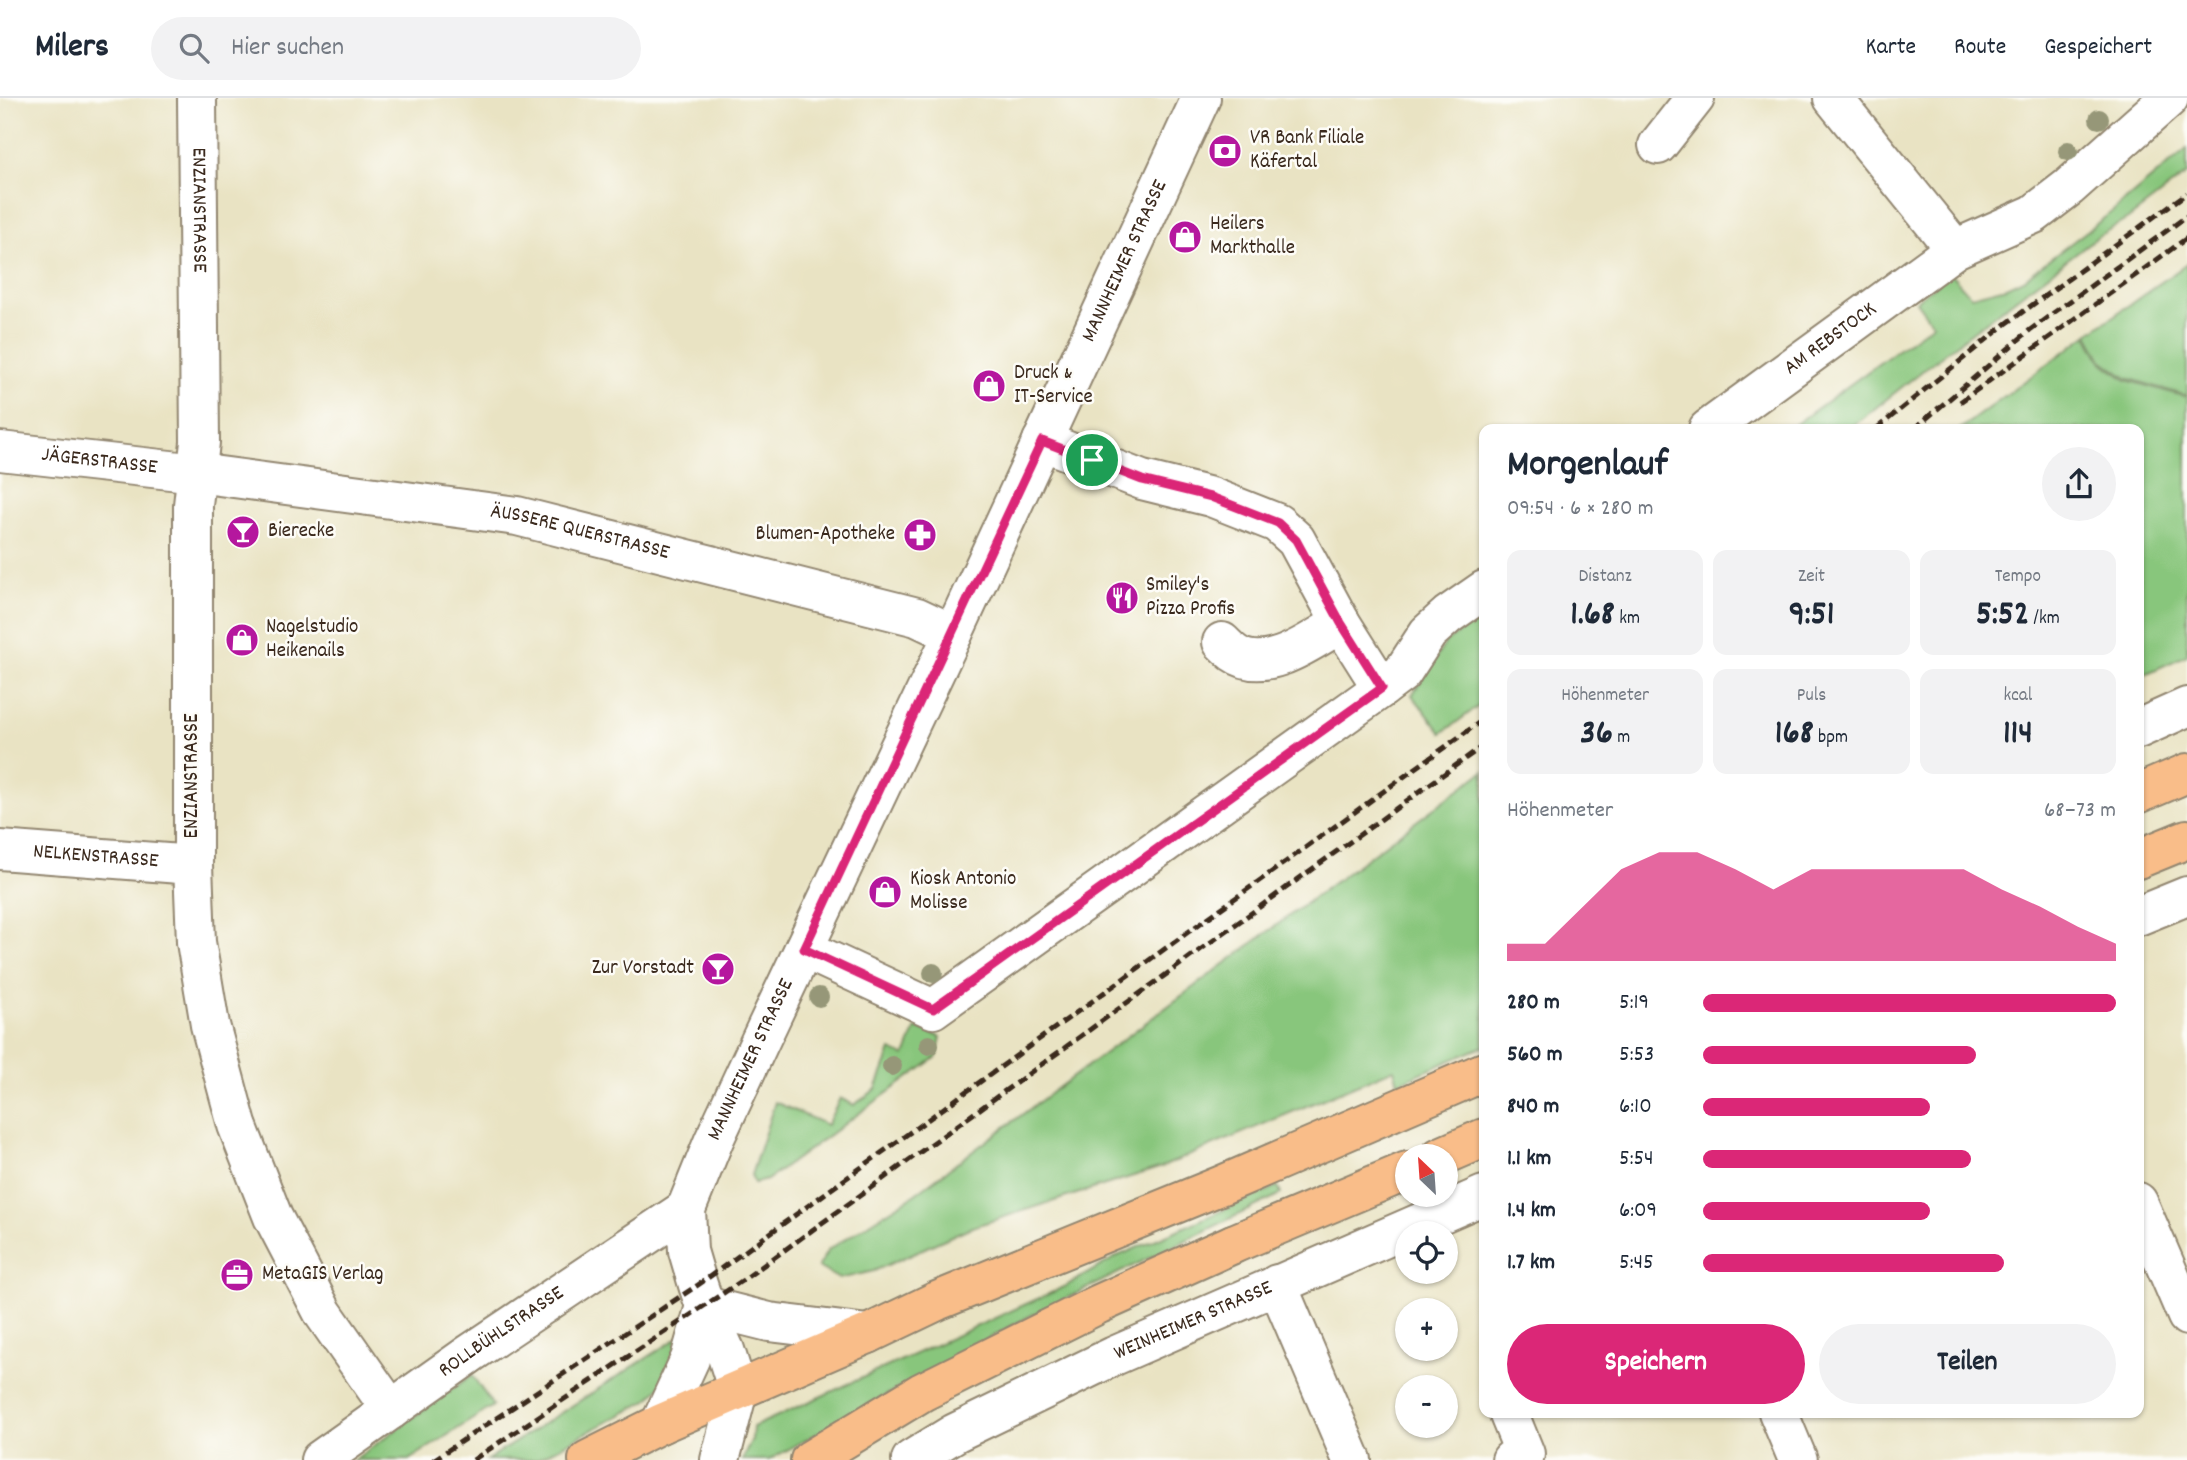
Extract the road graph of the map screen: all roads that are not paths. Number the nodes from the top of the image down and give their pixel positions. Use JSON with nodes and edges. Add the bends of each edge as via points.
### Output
{"nodes":[{"id":1,"x":197,"y":98,"type":"edge"},
{"id":2,"x":1200,"y":98,"type":"edge"},
{"id":3,"x":1695,"y":98,"type":"edge"},
{"id":4,"x":1833,"y":98,"type":"edge"},
{"id":5,"x":2169,"y":98,"type":"edge"},
{"id":6,"x":1658,"y":145,"type":"dead end"},
{"id":7,"x":1955,"y":249,"type":"junction"},
{"id":8,"x":1714,"y":424,"type":"edge"},
{"id":9,"x":1042,"y":441,"type":"junction"},
{"id":10,"x":0,"y":451,"type":"edge"},
{"id":11,"x":197,"y":473,"type":"junction"},
{"id":12,"x":1479,"y":593,"type":"edge"},
{"id":13,"x":1341,"y":623,"type":"junction"},
{"id":14,"x":953,"y":634,"type":"junction"},
{"id":15,"x":1222,"y":642,"type":"dead end"},
{"id":16,"x":1382,"y":688,"type":"junction"},
{"id":17,"x":2187,"y":707,"type":"edge"},
{"id":18,"x":2144,"y":726,"type":"edge"},
{"id":19,"x":2187,"y":773,"type":"edge"},
{"id":20,"x":2144,"y":791,"type":"edge"},
{"id":21,"x":2187,"y":839,"type":"edge"},
{"id":22,"x":0,"y":850,"type":"edge"},
{"id":23,"x":2144,"y":857,"type":"edge"},
{"id":24,"x":193,"y":865,"type":"junction"},
{"id":25,"x":2187,"y":895,"type":"edge"},
{"id":26,"x":2144,"y":913,"type":"edge"},
{"id":27,"x":804,"y":949,"type":"junction"},
{"id":28,"x":1479,"y":1074,"type":"edge"},
{"id":29,"x":1479,"y":1140,"type":"edge"},
{"id":30,"x":1458,"y":1149,"type":"edge"},
{"id":31,"x":1395,"y":1176,"type":"edge"},
{"id":32,"x":1479,"y":1197,"type":"edge"},
{"id":33,"x":686,"y":1209,"type":"junction"},
{"id":34,"x":2144,"y":1216,"type":"edge"},
{"id":35,"x":1277,"y":1284,"type":"junction"},
{"id":36,"x":705,"y":1306,"type":"junction"},
{"id":37,"x":2187,"y":1316,"type":"edge"},
{"id":38,"x":868,"y":1334,"type":"junction"},
{"id":39,"x":738,"y":1391,"type":"junction"},
{"id":40,"x":391,"y":1410,"type":"junction"},
{"id":41,"x":1510,"y":1418,"type":"edge"},
{"id":42,"x":1780,"y":1418,"type":"edge"},
{"id":43,"x":660,"y":1424,"type":"junction"},
{"id":44,"x":320,"y":1460,"type":"edge"},
{"id":45,"x":588,"y":1460,"type":"edge"},
{"id":46,"x":720,"y":1460,"type":"edge"},
{"id":47,"x":810,"y":1460,"type":"edge"},
{"id":48,"x":911,"y":1460,"type":"edge"},
{"id":49,"x":1352,"y":1460,"type":"edge"},
{"id":50,"x":1511,"y":1460,"type":"edge"},
{"id":51,"x":1798,"y":1460,"type":"edge"}],
"edges":[{"from":1,"to":11,"type":"street","name":"ENZIANSTRASSE"},
{"from":2,"to":9,"type":"street","name":"MANNHEIMER STRASSE"},
{"from":3,"to":6,"type":"street"},
{"from":4,"to":7,"type":"street"},
{"from":5,"to":7,"type":"street","name":"AM REBSTOCK","via":[[2034,214]]},
{"from":7,"to":8,"type":"street","name":"AM REBSTOCK"},
{"from":9,"to":13,"type":"street","via":[[1142,480],[1211,497],[1278,523],[1296,540]]},
{"from":9,"to":14,"type":"street","name":"MANNHEIMER STRASSE"},
{"from":10,"to":11,"type":"street","name":"JÄGERSTRASSE"},
{"from":11,"to":14,"type":"street","name":"ÄUSSERE QUERSTRASSE","via":[[517,516],[917,617]]},
{"from":11,"to":24,"type":"street","name":"ENZIANSTRASSE","via":[[193,505]]},
{"from":12,"to":16,"type":"street","via":[[1428,633],[1402,673]]},
{"from":13,"to":15,"type":"street","via":[[1296,650],[1263,661],[1236,655]]},
{"from":13,"to":16,"type":"street"},
{"from":14,"to":27,"type":"street","name":"MANNHEIMER STRASSE"},
{"from":16,"to":27,"type":"street","via":[[933,1009]]},
{"from":17,"to":18,"type":"street"},
{"from":19,"to":20,"type":"main road"},
{"from":21,"to":23,"type":"main road"},
{"from":22,"to":24,"type":"street","name":"NELKENSTRASSE"},
{"from":24,"to":40,"type":"street","name":"ENZIANSTRASSE","via":[[196,942],[210,1025],[237,1125],[273,1217],[323,1313]]},
{"from":25,"to":26,"type":"street"},
{"from":27,"to":33,"type":"street","name":"MANNHEIMER STRASSE"},
{"from":28,"to":38,"type":"main road"},
{"from":29,"to":30,"type":"main road"},
{"from":31,"to":47,"type":"main road","via":[[1099,1304],[922,1392]]},
{"from":32,"to":35,"type":"street","name":"WEINHEIMER STRASSE"},
{"from":33,"to":36,"type":"street","name":"MANNHEIMER STRASSE","via":[[688,1251]]},
{"from":33,"to":40,"type":"street","name":"ROLLBÜHLSTRASSE"},
{"from":34,"to":37,"type":"street"},
{"from":35,"to":48,"type":"street","name":"WEINHEIMER STRASSE","via":[[1089,1368],[955,1433]]},
{"from":35,"to":49,"type":"street"},
{"from":36,"to":38,"type":"street","via":[[769,1322]]},
{"from":36,"to":39,"type":"street","name":"MANNHEIMER STRASSE"},
{"from":36,"to":43,"type":"street","via":[[690,1359]]},
{"from":38,"to":39,"type":"main road"},
{"from":39,"to":43,"type":"main road"},
{"from":39,"to":46,"type":"street"},
{"from":40,"to":44,"type":"street","name":"ROLLBÜHLSTRASSE"},
{"from":41,"to":50,"type":"street","via":[[1525,1454]]},
{"from":42,"to":51,"type":"street"},
{"from":43,"to":45,"type":"main road"}]}
